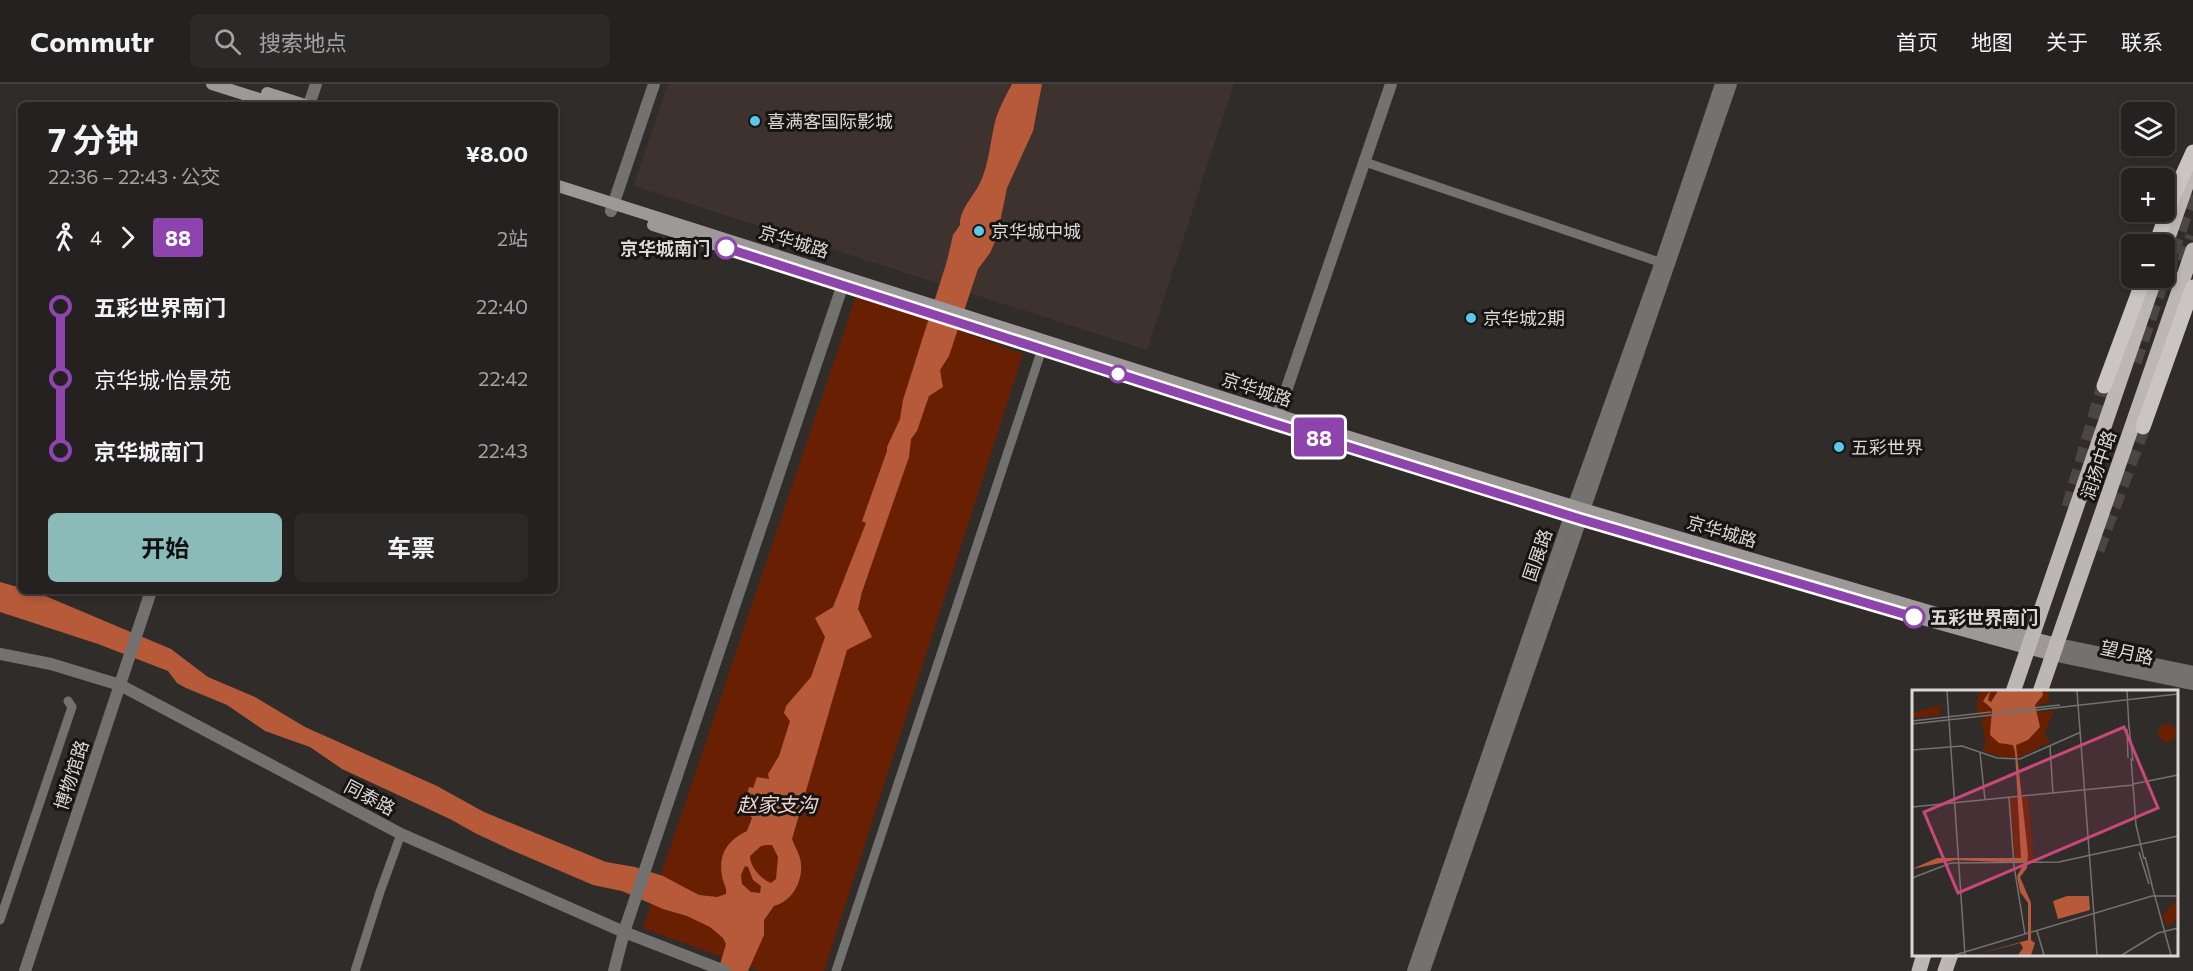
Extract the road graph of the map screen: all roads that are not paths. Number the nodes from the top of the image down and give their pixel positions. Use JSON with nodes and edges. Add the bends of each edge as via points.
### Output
{"nodes":[{"id":1,"x":212,"y":84,"type":"edge"},
{"id":2,"x":239,"y":84,"type":"edge"},
{"id":3,"x":316,"y":84,"type":"edge"},
{"id":4,"x":654,"y":84,"type":"edge"},
{"id":5,"x":1391,"y":84,"type":"edge"},
{"id":6,"x":1721,"y":84,"type":"edge"},
{"id":7,"x":1731,"y":84,"type":"edge"},
{"id":8,"x":269,"y":102,"type":"edge"},
{"id":9,"x":297,"y":102,"type":"edge"},
{"id":10,"x":308,"y":102,"type":"edge"},
{"id":11,"x":2193,"y":152,"type":"edge"},
{"id":12,"x":1365,"y":162,"type":"junction"},
{"id":13,"x":2193,"y":166,"type":"edge"},
{"id":14,"x":558,"y":186,"type":"edge"},
{"id":15,"x":558,"y":195,"type":"edge"},
{"id":16,"x":613,"y":208,"type":"junction"},
{"id":17,"x":2160,"y":234,"type":"edge"},
{"id":18,"x":2169,"y":234,"type":"edge"},
{"id":19,"x":2193,"y":250,"type":"tunnel mouth"},
{"id":20,"x":1665,"y":264,"type":"junction"},
{"id":21,"x":843,"y":284,"type":"junction"},
{"id":22,"x":2193,"y":286,"type":"edge"},
{"id":23,"x":2140,"y":288,"type":"edge"},
{"id":24,"x":2152,"y":288,"type":"edge"},
{"id":25,"x":910,"y":301,"type":"junction"},
{"id":26,"x":977,"y":323,"type":"junction"},
{"id":27,"x":1042,"y":350,"type":"junction"},
{"id":28,"x":2104,"y":386,"type":"tunnel mouth"},
{"id":29,"x":1277,"y":419,"type":"junction"},
{"id":30,"x":2143,"y":427,"type":"tunnel mouth"},
{"id":31,"x":1577,"y":512,"type":"junction"},
{"id":32,"x":150,"y":594,"type":"edge"},
{"id":33,"x":2029,"y":643,"type":"junction"},
{"id":34,"x":2055,"y":650,"type":"junction"},
{"id":35,"x":0,"y":654,"type":"edge"},
{"id":36,"x":2193,"y":672,"type":"edge"},
{"id":37,"x":2193,"y":684,"type":"edge"},
{"id":38,"x":120,"y":685,"type":"junction"},
{"id":39,"x":2014,"y":690,"type":"edge"},
{"id":40,"x":2041,"y":690,"type":"edge"},
{"id":41,"x":68,"y":701,"type":"dead end"},
{"id":42,"x":401,"y":834,"type":"junction"},
{"id":43,"x":0,"y":920,"type":"edge"},
{"id":44,"x":624,"y":932,"type":"junction"},
{"id":45,"x":1923,"y":956,"type":"edge"},
{"id":46,"x":1950,"y":956,"type":"edge"},
{"id":47,"x":25,"y":971,"type":"edge"},
{"id":48,"x":355,"y":971,"type":"edge"},
{"id":49,"x":614,"y":971,"type":"edge"},
{"id":50,"x":725,"y":971,"type":"edge"},
{"id":51,"x":836,"y":971,"type":"edge"},
{"id":52,"x":1413,"y":971,"type":"edge"},
{"id":53,"x":1424,"y":971,"type":"edge"},
{"id":54,"x":1919,"y":971,"type":"edge"},
{"id":55,"x":1945,"y":971,"type":"edge"}],
"edges":[{"from":1,"to":8,"type":"main road"},
{"from":2,"to":9,"type":"main road"},
{"from":3,"to":10,"type":"street"},
{"from":4,"to":16,"type":"street"},
{"from":5,"to":12,"type":"street"},
{"from":6,"to":20,"type":"street","name":"国展路"},
{"from":7,"to":20,"type":"street","name":"国展路"},
{"from":11,"to":17,"type":"highway"},
{"from":12,"to":20,"type":"street"},
{"from":12,"to":29,"type":"street"},
{"from":13,"to":18,"type":"main road"},
{"from":14,"to":16,"type":"main road","name":"京华城路"},
{"from":15,"to":16,"type":"main road","name":"京华城路"},
{"from":16,"to":21,"type":"main road","name":"京华城路"},
{"from":16,"to":25,"type":"main road","name":"京华城路"},
{"from":19,"to":34,"type":"main road","name":"润扬中路"},
{"from":20,"to":31,"type":"street","name":"国展路"},
{"from":21,"to":25,"type":"main road","name":"京华城路"},
{"from":21,"to":44,"type":"street"},
{"from":22,"to":30,"type":"highway"},
{"from":23,"to":28,"type":"highway"},
{"from":24,"to":33,"type":"main road","name":"润扬中路"},
{"from":25,"to":26,"type":"main road","name":"京华城路"},
{"from":26,"to":27,"type":"main road","name":"京华城路"},
{"from":26,"to":29,"type":"main road","name":"京华城路"},
{"from":27,"to":29,"type":"main road","name":"京华城路"},
{"from":27,"to":51,"type":"street"},
{"from":29,"to":31,"type":"main road","name":"京华城路"},
{"from":31,"to":33,"type":"main road","name":"京华城路"},
{"from":31,"to":52,"type":"street","name":"国展路"},
{"from":31,"to":53,"type":"street","name":"国展路"},
{"from":32,"to":38,"type":"street","name":"博物馆路"},
{"from":33,"to":34,"type":"main road","name":"京华城路"},
{"from":33,"to":39,"type":"main road","name":"润扬中路"},
{"from":34,"to":36,"type":"street","name":"望月路"},
{"from":34,"to":37,"type":"street","name":"望月路"},
{"from":34,"to":40,"type":"main road","name":"润扬中路"},
{"from":35,"to":38,"type":"street","name":"同泰路","via":[[51,664]]},
{"from":38,"to":42,"type":"street","name":"同泰路"},
{"from":38,"to":47,"type":"street","name":"博物馆路"},
{"from":41,"to":43,"type":"street","via":[[72,707]]},
{"from":42,"to":44,"type":"street","name":"同泰路"},
{"from":42,"to":48,"type":"street"},
{"from":44,"to":49,"type":"street"},
{"from":44,"to":50,"type":"street","name":"同泰路"},
{"from":45,"to":54,"type":"main road"},
{"from":46,"to":55,"type":"main road"}]}
